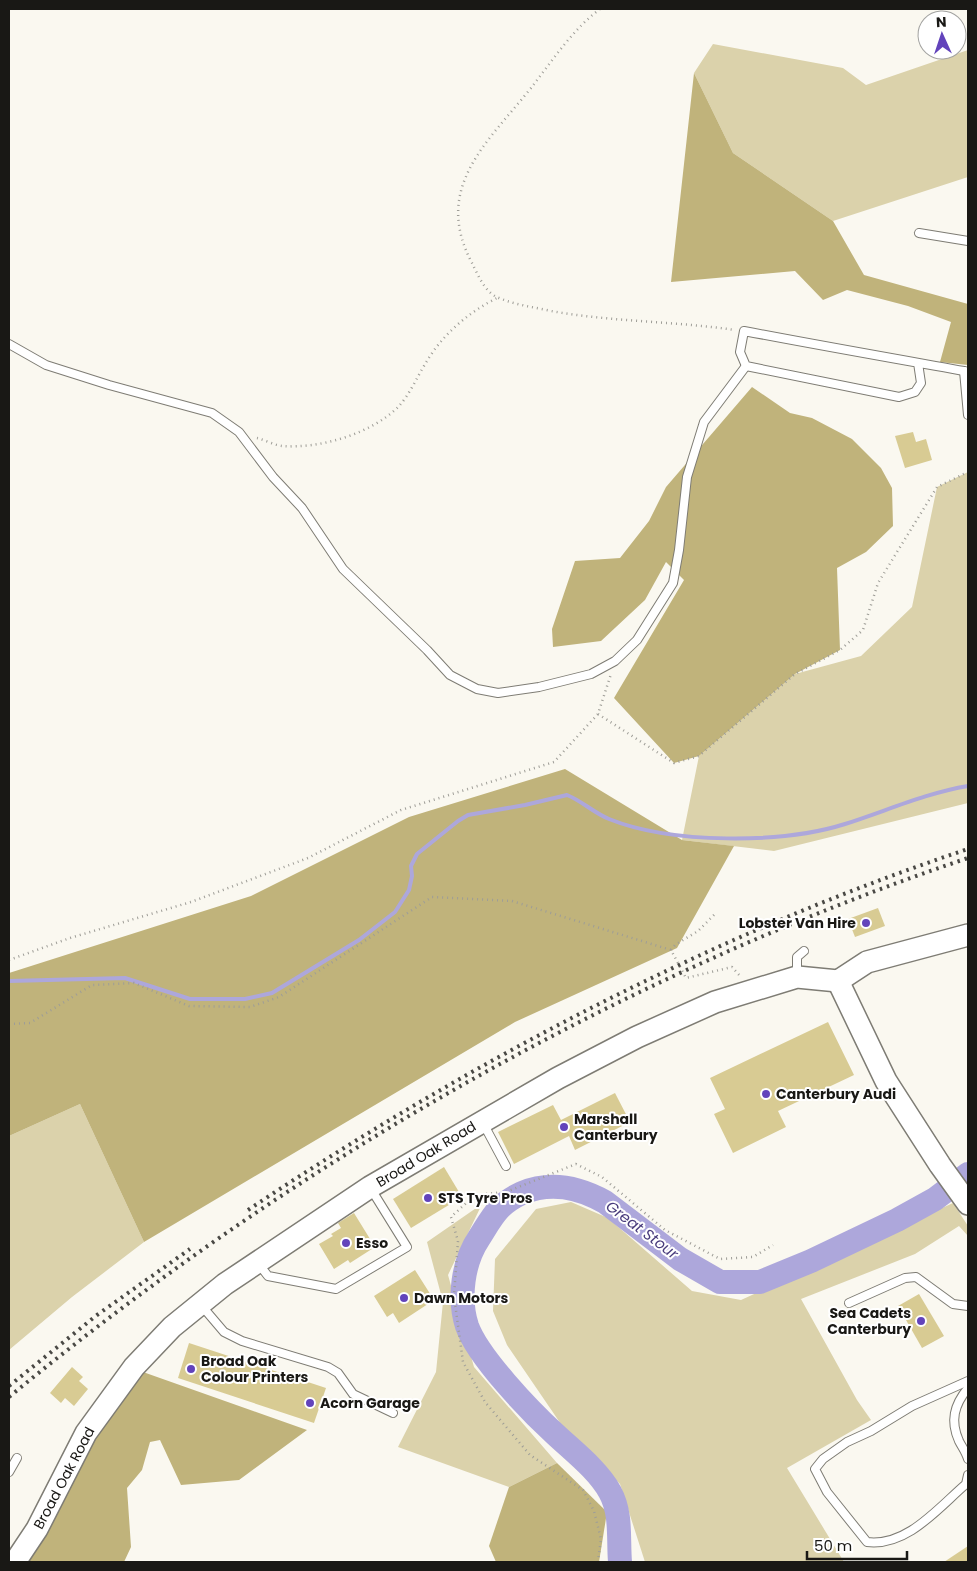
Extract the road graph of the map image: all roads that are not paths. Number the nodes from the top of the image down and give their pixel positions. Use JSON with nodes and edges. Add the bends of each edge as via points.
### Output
{"nodes":[{"id":1,"x":919,"y":233,"type":"dead end"},
{"id":2,"x":968,"y":241,"type":"edge"},
{"id":3,"x":9,"y":344,"type":"edge"},
{"id":4,"x":918,"y":363,"type":"junction"},
{"id":5,"x":746,"y":366,"type":"junction"},
{"id":6,"x":966,"y":371,"type":"edge"},
{"id":7,"x":968,"y":415,"type":"edge"},
{"id":8,"x":968,"y":935,"type":"edge"},
{"id":9,"x":804,"y":951,"type":"dead end"},
{"id":10,"x":797,"y":978,"type":"junction"},
{"id":11,"x":838,"y":981,"type":"junction"},
{"id":12,"x":482,"y":1121,"type":"junction"},
{"id":13,"x":506,"y":1166,"type":"dead end"},
{"id":14,"x":370,"y":1187,"type":"junction"},
{"id":15,"x":968,"y":1204,"type":"edge"},
{"id":16,"x":258,"y":1263,"type":"junction"},
{"id":17,"x":849,"y":1303,"type":"dead end"},
{"id":18,"x":200,"y":1304,"type":"junction"},
{"id":19,"x":968,"y":1306,"type":"edge"},
{"id":20,"x":968,"y":1380,"type":"edge"},
{"id":21,"x":968,"y":1388,"type":"edge"},
{"id":22,"x":393,"y":1413,"type":"dead end"},
{"id":23,"x":17,"y":1458,"type":"dead end"},
{"id":24,"x":968,"y":1459,"type":"edge"},
{"id":25,"x":9,"y":1472,"type":"edge"},
{"id":26,"x":968,"y":1475,"type":"edge"},
{"id":27,"x":15,"y":1562,"type":"edge"}],
"edges":[{"from":1,"to":2,"type":"lane"},
{"from":3,"to":5,"type":"lane","via":[[46,365],[212,413],[238,432],[302,508],[343,569],[450,675],[476,689],[498,693],[591,674],[615,661],[637,640],[673,583],[687,477],[704,422]]},
{"from":4,"to":5,"type":"lane","via":[[921,383],[915,392],[899,397]]},
{"from":4,"to":5,"type":"lane","via":[[744,331],[740,352]]},
{"from":4,"to":6,"type":"lane"},
{"from":6,"to":7,"type":"lane"},
{"from":8,"to":11,"type":"street","via":[[867,962]]},
{"from":9,"to":10,"type":"lane","via":[[797,957]]},
{"from":10,"to":11,"type":"street","name":"Broad Oak Road"},
{"from":10,"to":12,"type":"street","name":"Broad Oak Road","via":[[715,1002],[646,1033]]},
{"from":11,"to":15,"type":"street","via":[[886,1080]]},
{"from":12,"to":13,"type":"lane"},
{"from":12,"to":14,"type":"street","name":"Broad Oak Road"},
{"from":14,"to":16,"type":"street","name":"Broad Oak Road"},
{"from":14,"to":16,"type":"lane","via":[[406,1247],[336,1289],[268,1276]]},
{"from":16,"to":18,"type":"street","name":"Broad Oak Road"},
{"from":17,"to":19,"type":"lane","via":[[904,1278],[916,1277],[953,1304]]},
{"from":18,"to":22,"type":"lane","via":[[224,1332],[242,1341],[328,1367],[343,1378],[353,1394]]},
{"from":18,"to":27,"type":"street","name":"Broad Oak Road","via":[[172,1327],[134,1367],[86,1433],[37,1529]]},
{"from":20,"to":26,"type":"lane","via":[[847,1442],[814,1469],[827,1492],[867,1542],[882,1544],[906,1535],[966,1484]]},
{"from":21,"to":24,"type":"lane","via":[[954,1409],[953,1422]]},
{"from":23,"to":25,"type":"lane"}]}
